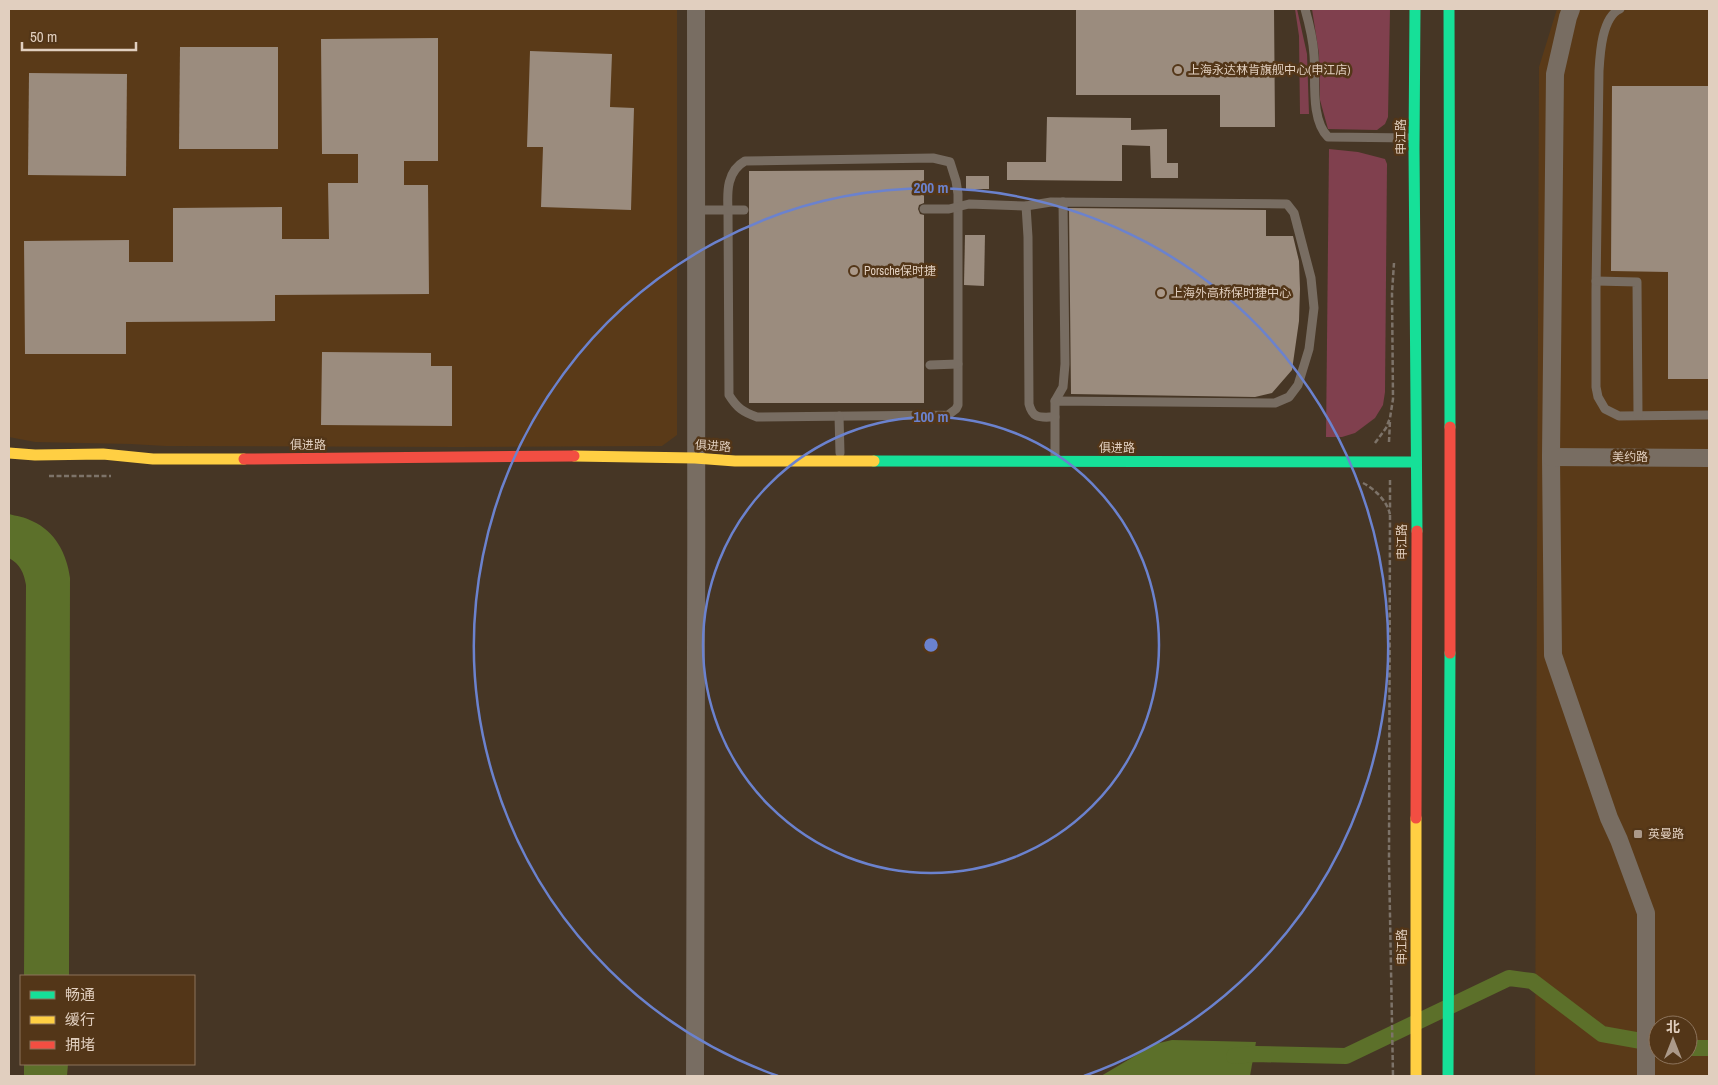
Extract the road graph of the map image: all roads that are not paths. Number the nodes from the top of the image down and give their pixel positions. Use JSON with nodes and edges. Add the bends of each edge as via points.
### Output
{"nodes":[{"id":1,"x":696,"y":9,"type":"edge"},
{"id":2,"x":1305,"y":9,"type":"edge"},
{"id":3,"x":1416,"y":9,"type":"edge"},
{"id":4,"x":1449,"y":9,"type":"edge"},
{"id":5,"x":1571,"y":9,"type":"edge"},
{"id":6,"x":1620,"y":9,"type":"edge"},
{"id":7,"x":1414,"y":138,"type":"junction"},
{"id":8,"x":1063,"y":202,"type":"junction"},
{"id":9,"x":1026,"y":206,"type":"junction"},
{"id":10,"x":958,"y":207,"type":"junction"},
{"id":11,"x":924,"y":209,"type":"dead end"},
{"id":12,"x":696,"y":210,"type":"junction"},
{"id":13,"x":728,"y":210,"type":"junction"},
{"id":14,"x":744,"y":210,"type":"dead end"},
{"id":15,"x":1596,"y":281,"type":"junction"},
{"id":16,"x":958,"y":364,"type":"junction"},
{"id":17,"x":930,"y":365,"type":"dead end"},
{"id":18,"x":1055,"y":401,"type":"junction"},
{"id":19,"x":1638,"y":415,"type":"junction"},
{"id":20,"x":1709,"y":415,"type":"edge"},
{"id":21,"x":839,"y":416,"type":"junction"},
{"id":22,"x":1055,"y":417,"type":"junction"},
{"id":23,"x":9,"y":453,"type":"edge"},
{"id":24,"x":840,"y":453,"type":"dead end"},
{"id":25,"x":1551,"y":457,"type":"junction"},
{"id":26,"x":696,"y":458,"type":"junction"},
{"id":27,"x":1709,"y":458,"type":"edge"},
{"id":28,"x":1055,"y":462,"type":"junction"},
{"id":29,"x":1416,"y":462,"type":"junction"},
{"id":30,"x":694,"y":1076,"type":"edge"},
{"id":31,"x":1416,"y":1076,"type":"edge"},
{"id":32,"x":1448,"y":1076,"type":"edge"},
{"id":33,"x":1646,"y":1076,"type":"edge"}],
"edges":[{"from":1,"to":12,"type":"street"},
{"from":2,"to":7,"type":"lane","via":[[1314,54],[1317,110],[1322,131],[1328,137]]},
{"from":3,"to":7,"type":"main road","name":"申江路"},
{"from":4,"to":32,"type":"main road"},
{"from":5,"to":25,"type":"street","via":[[1555,74]]},
{"from":6,"to":15,"type":"lane","via":[[1609,19],[1601,43]]},
{"from":7,"to":29,"type":"main road","name":"申江路"},
{"from":8,"to":9,"type":"lane"},
{"from":8,"to":18,"type":"lane","via":[[1065,364],[1063,387]]},
{"from":8,"to":18,"type":"lane","via":[[1286,204],[1294,213],[1311,278],[1314,308],[1309,349],[1298,385],[1288,397],[1275,403]]},
{"from":9,"to":10,"type":"lane","via":[[969,204]]},
{"from":9,"to":22,"type":"lane","via":[[1029,404],[1031,413],[1036,417]]},
{"from":10,"to":11,"type":"lane"},
{"from":10,"to":13,"type":"lane","via":[[956,181],[950,162],[915,158],[746,162],[736,166],[730,180]]},
{"from":10,"to":16,"type":"lane"},
{"from":12,"to":13,"type":"lane"},
{"from":12,"to":26,"type":"street"},
{"from":13,"to":14,"type":"lane"},
{"from":13,"to":21,"type":"lane","via":[[729,395],[742,412],[757,417]]},
{"from":15,"to":19,"type":"lane","via":[[1598,396],[1605,410],[1619,416]]},
{"from":15,"to":19,"type":"lane","via":[[1637,282]]},
{"from":16,"to":17,"type":"lane"},
{"from":16,"to":21,"type":"lane","via":[[958,405],[948,414]]},
{"from":18,"to":22,"type":"lane"},
{"from":19,"to":20,"type":"lane"},
{"from":21,"to":24,"type":"lane"},
{"from":22,"to":28,"type":"lane"},
{"from":23,"to":26,"type":"main road","name":"俱进路","via":[[103,454],[153,459]]},
{"from":25,"to":27,"type":"street","name":"美约路"},
{"from":25,"to":33,"type":"street","via":[[1553,656],[1646,913]]},
{"from":26,"to":28,"type":"main road","name":"俱进路","via":[[735,461]]},
{"from":26,"to":30,"type":"street"},
{"from":28,"to":29,"type":"main road","name":"俱进路"},
{"from":29,"to":31,"type":"main road","name":"申江路"}]}
